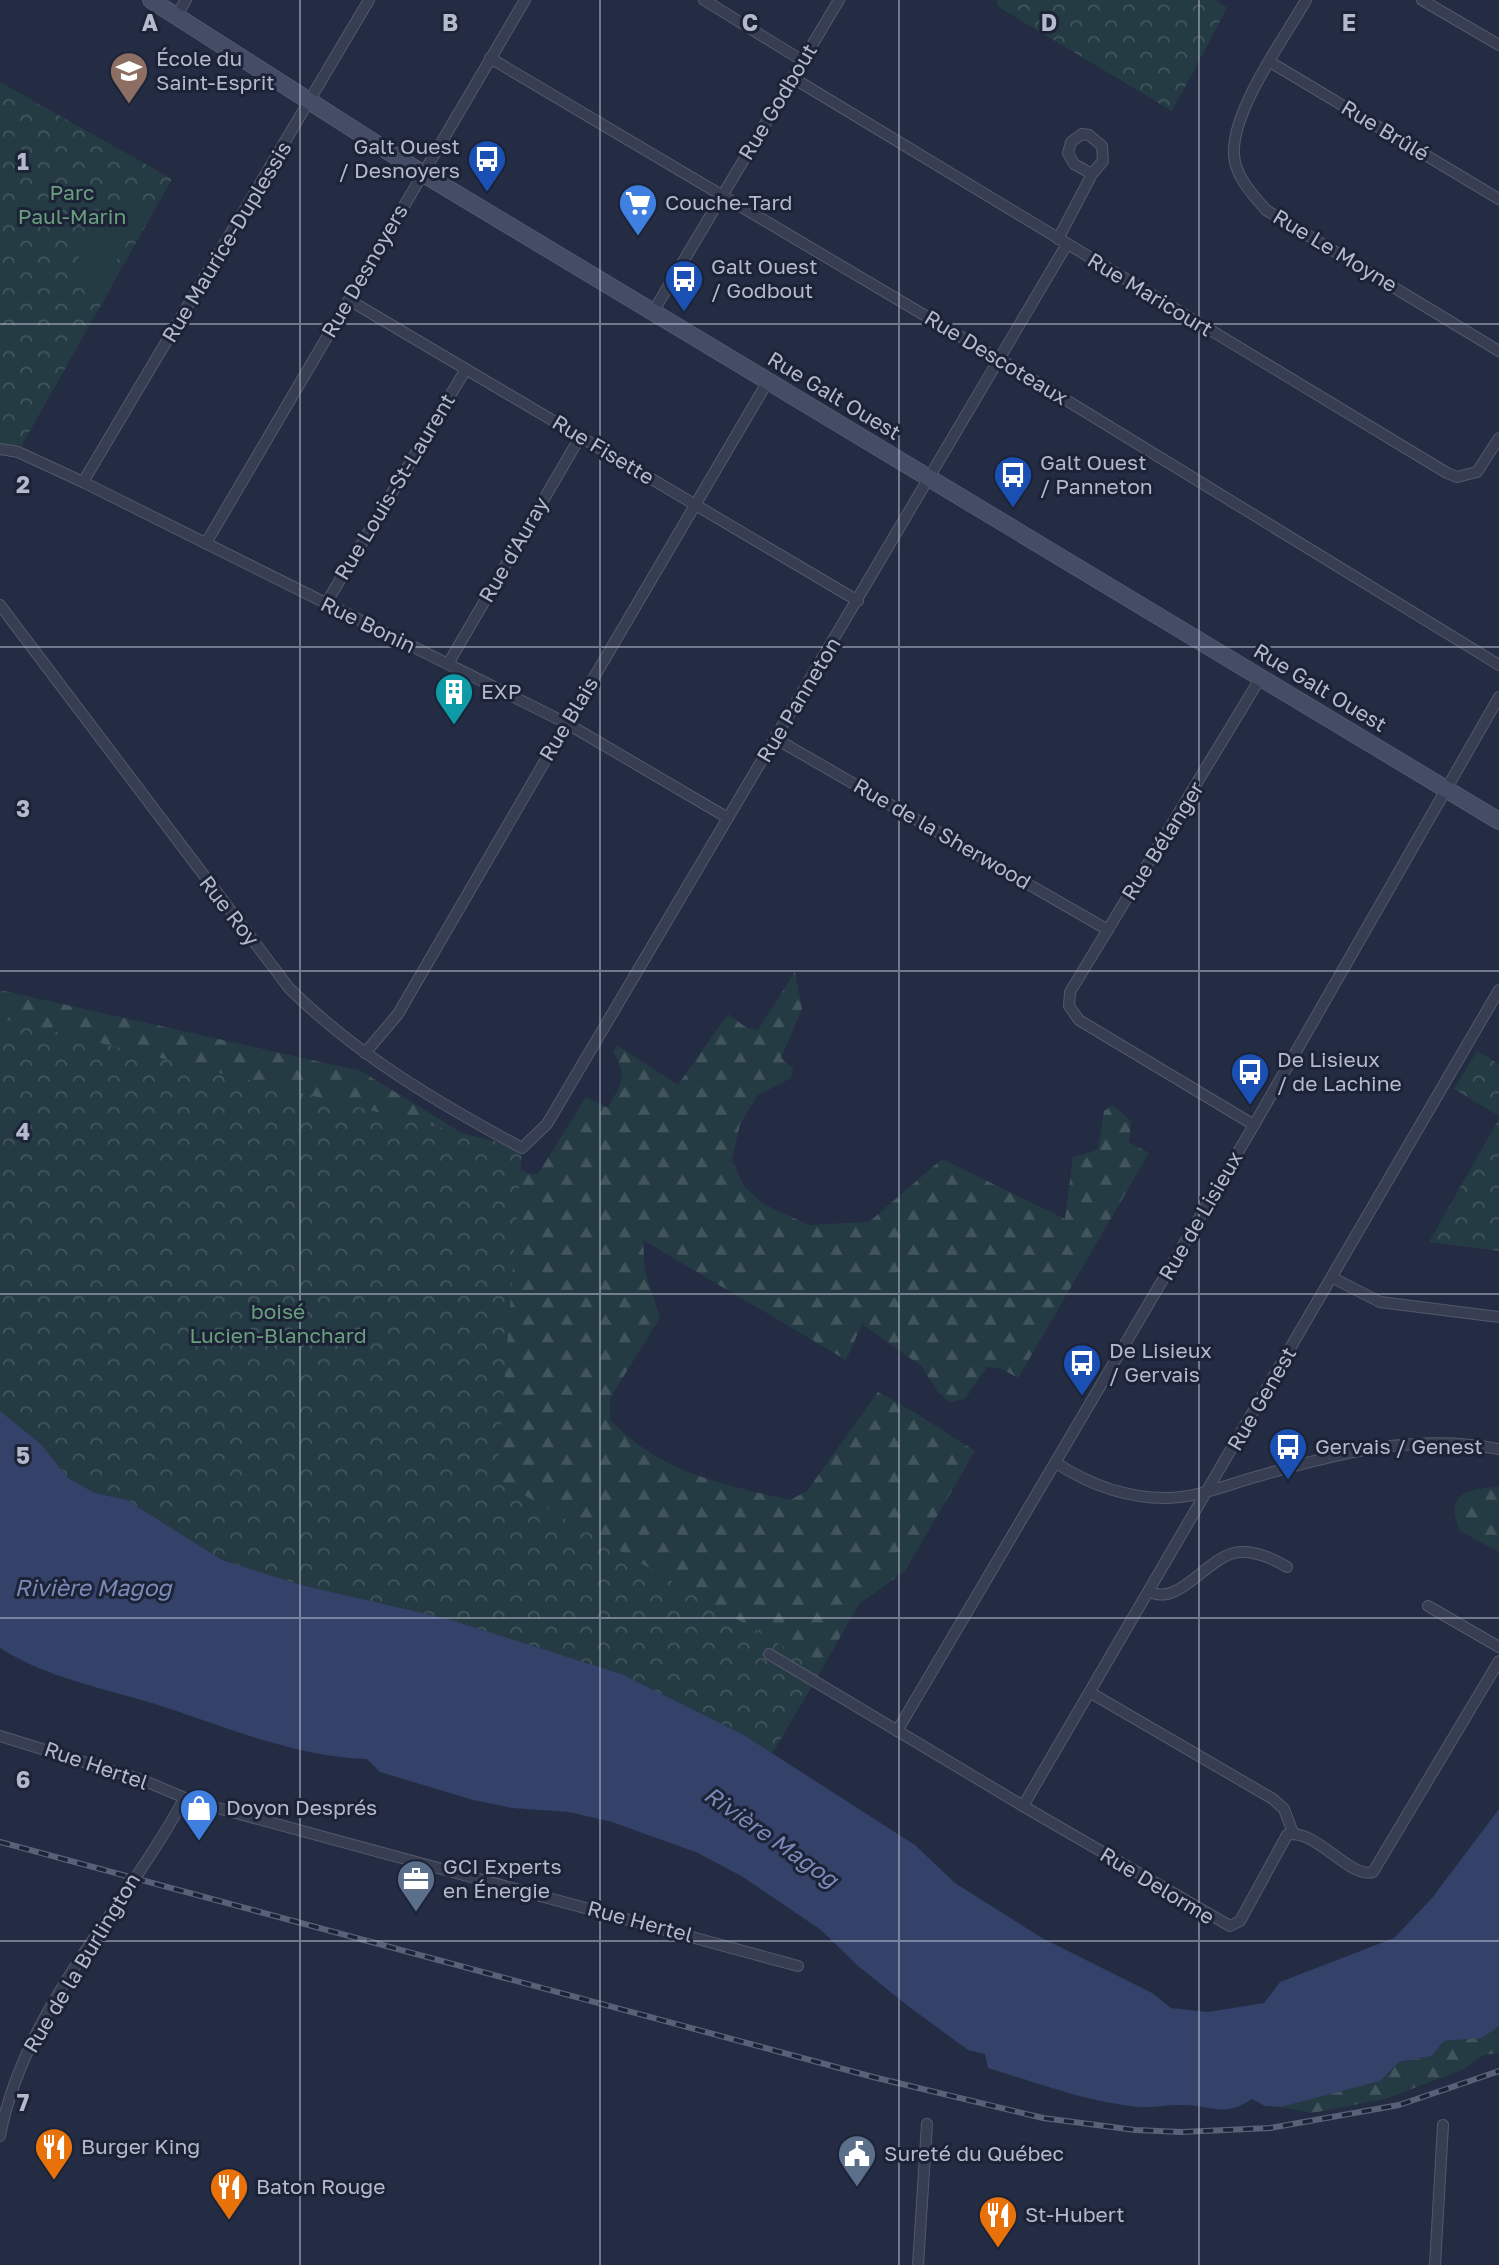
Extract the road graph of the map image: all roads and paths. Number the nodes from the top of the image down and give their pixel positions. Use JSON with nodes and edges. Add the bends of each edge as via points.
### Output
{"nodes":[{"id":1,"x":152,"y":0,"type":"edge"},
{"id":2,"x":186,"y":0,"type":"edge"},
{"id":3,"x":369,"y":0,"type":"edge"},
{"id":4,"x":525,"y":0,"type":"edge"},
{"id":5,"x":704,"y":0,"type":"edge"},
{"id":6,"x":839,"y":0,"type":"edge"},
{"id":7,"x":1306,"y":0,"type":"edge"},
{"id":8,"x":1422,"y":0,"type":"edge"},
{"id":9,"x":176,"y":16,"type":"junction"},
{"id":10,"x":1499,"y":45,"type":"edge"},
{"id":11,"x":490,"y":58,"type":"junction"},
{"id":12,"x":803,"y":61,"type":"junction"},
{"id":13,"x":1270,"y":62,"type":"junction"},
{"id":14,"x":793,"y":78,"type":"junction"},
{"id":15,"x":309,"y":104,"type":"junction"},
{"id":16,"x":422,"y":173,"type":"junction"},
{"id":17,"x":1092,"y":174,"type":"dead end"},
{"id":18,"x":721,"y":196,"type":"junction"},
{"id":19,"x":1499,"y":199,"type":"edge"},
{"id":20,"x":1062,"y":242,"type":"junction"},
{"id":21,"x":348,"y":300,"type":"junction"},
{"id":22,"x":653,"y":312,"type":"junction"},
{"id":23,"x":1499,"y":351,"type":"edge"},
{"id":24,"x":1000,"y":360,"type":"junction"},
{"id":25,"x":466,"y":369,"type":"junction"},
{"id":26,"x":768,"y":381,"type":"junction"},
{"id":27,"x":580,"y":437,"type":"junction"},
{"id":28,"x":1499,"y":438,"type":"edge"},
{"id":29,"x":0,"y":449,"type":"edge"},
{"id":30,"x":929,"y":478,"type":"junction"},
{"id":31,"x":83,"y":482,"type":"junction"},
{"id":32,"x":698,"y":506,"type":"junction"},
{"id":33,"x":206,"y":543,"type":"junction"},
{"id":34,"x":858,"y":601,"type":"junction"},
{"id":35,"x":325,"y":604,"type":"junction"},
{"id":36,"x":0,"y":605,"type":"edge"},
{"id":37,"x":448,"y":664,"type":"junction"},
{"id":38,"x":1499,"y":665,"type":"edge"},
{"id":39,"x":1261,"y":677,"type":"junction"},
{"id":40,"x":1499,"y":697,"type":"edge"},
{"id":41,"x":566,"y":723,"type":"junction"},
{"id":42,"x":776,"y":739,"type":"junction"},
{"id":43,"x":1446,"y":790,"type":"junction"},
{"id":44,"x":728,"y":818,"type":"junction"},
{"id":45,"x":1499,"y":821,"type":"edge"},
{"id":46,"x":1108,"y":930,"type":"junction"},
{"id":47,"x":1499,"y":990,"type":"edge"},
{"id":48,"x":365,"y":1053,"type":"junction"},
{"id":49,"x":1254,"y":1125,"type":"junction"},
{"id":50,"x":522,"y":1148,"type":"joint"},
{"id":51,"x":1333,"y":1278,"type":"junction"},
{"id":52,"x":1499,"y":1317,"type":"edge"},
{"id":53,"x":1499,"y":1449,"type":"edge"},
{"id":54,"x":1056,"y":1464,"type":"junction"},
{"id":55,"x":1209,"y":1490,"type":"junction"},
{"id":56,"x":1287,"y":1567,"type":"dead end"},
{"id":57,"x":1149,"y":1591,"type":"junction"},
{"id":58,"x":1428,"y":1605,"type":"dead end"},
{"id":59,"x":1499,"y":1647,"type":"edge"},
{"id":60,"x":769,"y":1654,"type":"dead end"},
{"id":61,"x":1499,"y":1661,"type":"edge"},
{"id":62,"x":1091,"y":1693,"type":"junction"},
{"id":63,"x":897,"y":1731,"type":"junction"},
{"id":64,"x":0,"y":1736,"type":"edge"},
{"id":65,"x":184,"y":1799,"type":"junction"},
{"id":66,"x":1023,"y":1806,"type":"junction"},
{"id":67,"x":1293,"y":1833,"type":"junction"},
{"id":68,"x":797,"y":1966,"type":"dead end"},
{"id":69,"x":927,"y":2124,"type":"dead end"},
{"id":70,"x":1443,"y":2125,"type":"dead end"},
{"id":71,"x":0,"y":2136,"type":"edge"},
{"id":72,"x":918,"y":2265,"type":"edge"},
{"id":73,"x":1436,"y":2265,"type":"edge"}],
"edges":[{"from":1,"to":9,"type":"street","name":"Rue Galt Ouest"},
{"from":2,"to":9,"type":"street"},
{"from":3,"to":15,"type":"street","name":"Rue Maurice-Duplessis"},
{"from":4,"to":11,"type":"street","name":"Rue Desnoyers"},
{"from":5,"to":12,"type":"street"},
{"from":6,"to":12,"type":"street","name":"Rue Godbout"},
{"from":7,"to":13,"type":"street","name":"Rue Le Moyne"},
{"from":8,"to":10,"type":"street"},
{"from":9,"to":15,"type":"street","name":"Rue Galt Ouest"},
{"from":11,"to":16,"type":"street","name":"Rue Desnoyers"},
{"from":11,"to":18,"type":"street","name":"Rue Descoteaux"},
{"from":12,"to":14,"type":"street","name":"Rue Godbout"},
{"from":13,"to":19,"type":"street","name":"Rue Brûlé"},
{"from":13,"to":23,"type":"street","name":"Rue Le Moyne","via":[[1239,120],[1235,137],[1234,158],[1251,194],[1266,210]]},
{"from":14,"to":18,"type":"street","name":"Rue Godbout"},
{"from":14,"to":20,"type":"street","name":"Rue Maricourt"},
{"from":15,"to":16,"type":"street","name":"Rue Galt Ouest"},
{"from":15,"to":31,"type":"street","name":"Rue Maurice-Duplessis"},
{"from":16,"to":21,"type":"street","name":"Rue Desnoyers"},
{"from":16,"to":22,"type":"street","name":"Rue Galt Ouest"},
{"from":17,"to":20,"type":"street","name":"Rue Panneton"},
{"from":18,"to":22,"type":"street","name":"Rue Godbout"},
{"from":18,"to":24,"type":"street","name":"Rue Descoteaux"},
{"from":20,"to":24,"type":"street","name":"Rue Panneton"},
{"from":20,"to":28,"type":"street","name":"Rue Maricourt","via":[[1447,473],[1457,477],[1476,472]]},
{"from":21,"to":25,"type":"street","name":"Rue Fisette"},
{"from":21,"to":33,"type":"street","name":"Rue Desnoyers"},
{"from":22,"to":26,"type":"street","name":"Rue Galt Ouest"},
{"from":24,"to":30,"type":"street","name":"Rue Panneton"},
{"from":24,"to":38,"type":"street","name":"Rue Descoteaux"},
{"from":25,"to":27,"type":"street","name":"Rue Fisette"},
{"from":25,"to":35,"type":"street","name":"Rue Louis-St-Laurent"},
{"from":26,"to":30,"type":"street","name":"Rue Galt Ouest"},
{"from":26,"to":32,"type":"street","name":"Rue Blais"},
{"from":27,"to":32,"type":"street","name":"Rue Fisette"},
{"from":27,"to":37,"type":"street","name":"Rue d'Auray"},
{"from":29,"to":31,"type":"street","name":"Rue Bonin","via":[[18,452]]},
{"from":30,"to":34,"type":"street","name":"Rue Panneton"},
{"from":30,"to":39,"type":"street","name":"Rue Galt Ouest"},
{"from":31,"to":33,"type":"street","name":"Rue Bonin"},
{"from":32,"to":34,"type":"street","name":"Rue Fisette"},
{"from":32,"to":41,"type":"street","name":"Rue Blais"},
{"from":33,"to":35,"type":"street","name":"Rue Bonin"},
{"from":34,"to":42,"type":"street","name":"Rue Panneton"},
{"from":35,"to":37,"type":"street","name":"Rue Bonin"},
{"from":36,"to":48,"type":"street","name":"Rue Roy","via":[[289,988],[324,1023]]},
{"from":37,"to":41,"type":"street","name":"Rue Bonin"},
{"from":39,"to":43,"type":"street","name":"Rue Galt Ouest"},
{"from":39,"to":46,"type":"street","name":"Rue Bélanger"},
{"from":40,"to":43,"type":"street","name":"Rue de Lisieux"},
{"from":41,"to":44,"type":"street","name":"Rue Bonin"},
{"from":41,"to":48,"type":"street","name":"Rue Blais","via":[[398,1014]]},
{"from":42,"to":44,"type":"street","name":"Rue Panneton"},
{"from":42,"to":46,"type":"street","name":"Rue de la Sherwood"},
{"from":43,"to":45,"type":"street","name":"Rue Galt Ouest"},
{"from":43,"to":49,"type":"street","name":"Rue de Lisieux"},
{"from":44,"to":50,"type":"street","name":"Rue Panneton","via":[[547,1124]]},
{"from":46,"to":49,"type":"street","name":"Rue Bélanger","via":[[1070,992],[1069,1006],[1079,1020]]},
{"from":47,"to":51,"type":"street","name":"Rue Genest"},
{"from":48,"to":50,"type":"street","name":"Rue Roy"},
{"from":49,"to":54,"type":"street","name":"Rue de Lisieux"},
{"from":51,"to":52,"type":"street","via":[[1380,1302]]},
{"from":51,"to":55,"type":"street","name":"Rue Genest"},
{"from":53,"to":55,"type":"street","via":[[1403,1443]]},
{"from":54,"to":55,"type":"street","via":[[1128,1495],[1168,1498]]},
{"from":54,"to":63,"type":"street","name":"Rue de Lisieux"},
{"from":55,"to":57,"type":"street","name":"Rue Genest"},
{"from":56,"to":57,"type":"street","via":[[1271,1558],[1238,1552],[1226,1555],[1170,1595]]},
{"from":57,"to":62,"type":"street","name":"Rue Genest"},
{"from":58,"to":59,"type":"street"},
{"from":60,"to":63,"type":"street","name":"Rue Delorme"},
{"from":61,"to":67,"type":"street","via":[[1373,1872],[1361,1871]]},
{"from":62,"to":66,"type":"street","name":"Rue Genest"},
{"from":62,"to":67,"type":"street","via":[[1273,1799],[1284,1809]]},
{"from":63,"to":66,"type":"street","name":"Rue Delorme"},
{"from":64,"to":65,"type":"street","name":"Rue Hertel","via":[[145,1781]]},
{"from":65,"to":68,"type":"street","name":"Rue Hertel"},
{"from":65,"to":71,"type":"street","name":"Rue de la Burlington","via":[[38,2031],[11,2088]]},
{"from":66,"to":67,"type":"street","name":"Rue Delorme","via":[[1230,1926],[1240,1921],[1283,1841]]},
{"from":69,"to":72,"type":"street"},
{"from":70,"to":73,"type":"street"}]}
